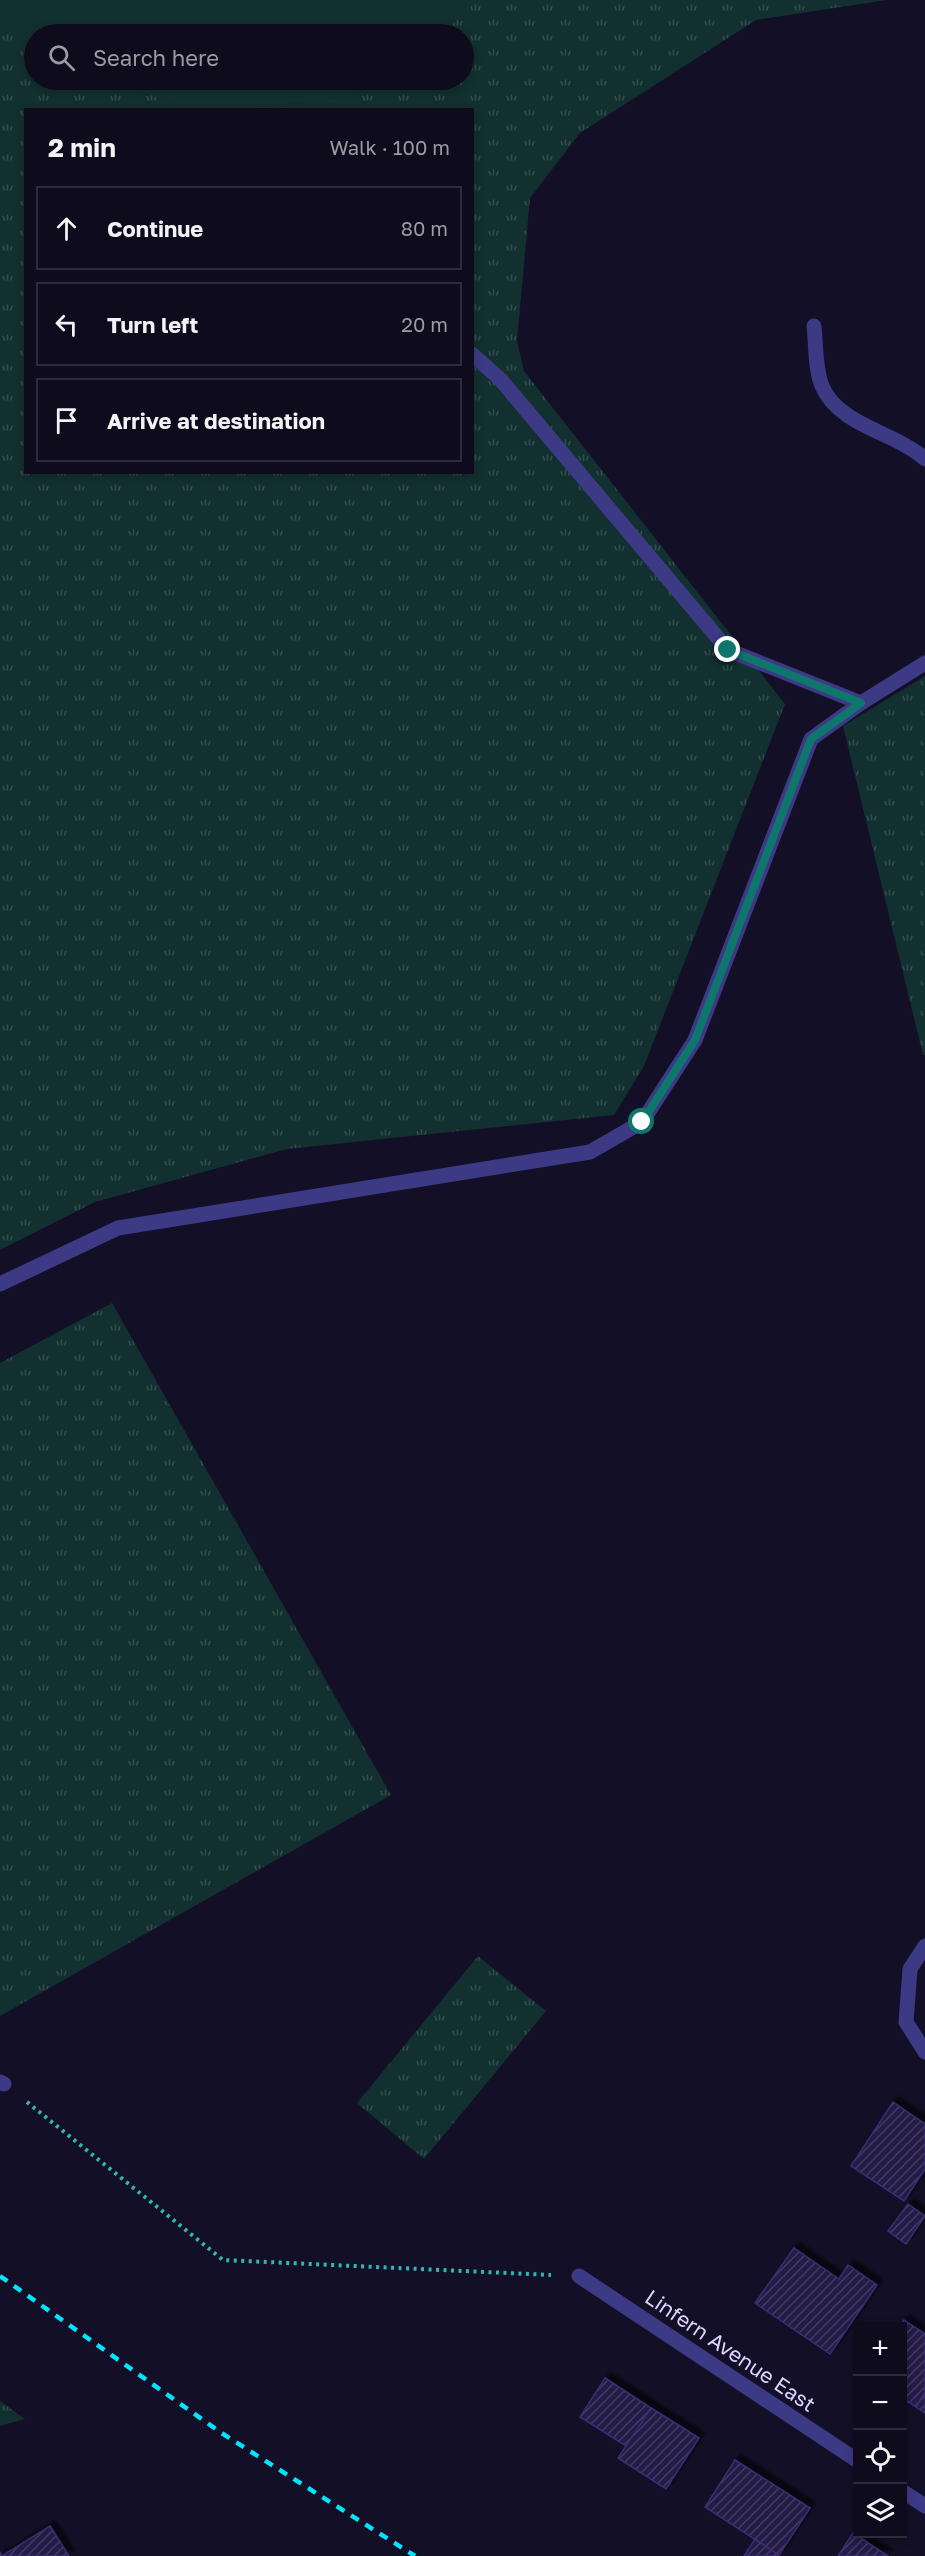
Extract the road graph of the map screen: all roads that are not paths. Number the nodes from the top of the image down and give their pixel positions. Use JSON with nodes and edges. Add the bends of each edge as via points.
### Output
{"nodes":[{"id":1,"x":814,"y":326,"type":"dead end"},
{"id":2,"x":474,"y":356,"type":"edge"},
{"id":3,"x":925,"y":459,"type":"edge"},
{"id":4,"x":925,"y":663,"type":"edge"},
{"id":5,"x":861,"y":703,"type":"junction"},
{"id":6,"x":0,"y":1284,"type":"edge"},
{"id":7,"x":925,"y":1946,"type":"edge"},
{"id":8,"x":925,"y":2052,"type":"edge"},
{"id":9,"x":579,"y":2276,"type":"road end"},
{"id":10,"x":853,"y":2459,"type":"edge"},
{"id":11,"x":907,"y":2495,"type":"edge"},
{"id":12,"x":925,"y":2506,"type":"edge"}],
"edges":[{"from":1,"to":3,"type":"street","via":[[821,384],[829,398],[847,415]]},
{"from":2,"to":5,"type":"street","via":[[500,379],[728,650]]},
{"from":4,"to":5,"type":"street"},
{"from":5,"to":6,"type":"street","via":[[811,739],[695,1040],[642,1122],[590,1152],[118,1228]]},
{"from":7,"to":8,"type":"street","via":[[910,1969],[906,2022]]},
{"from":9,"to":10,"type":"street","name":"Linfern Avenue East"},
{"from":11,"to":12,"type":"street"}]}
